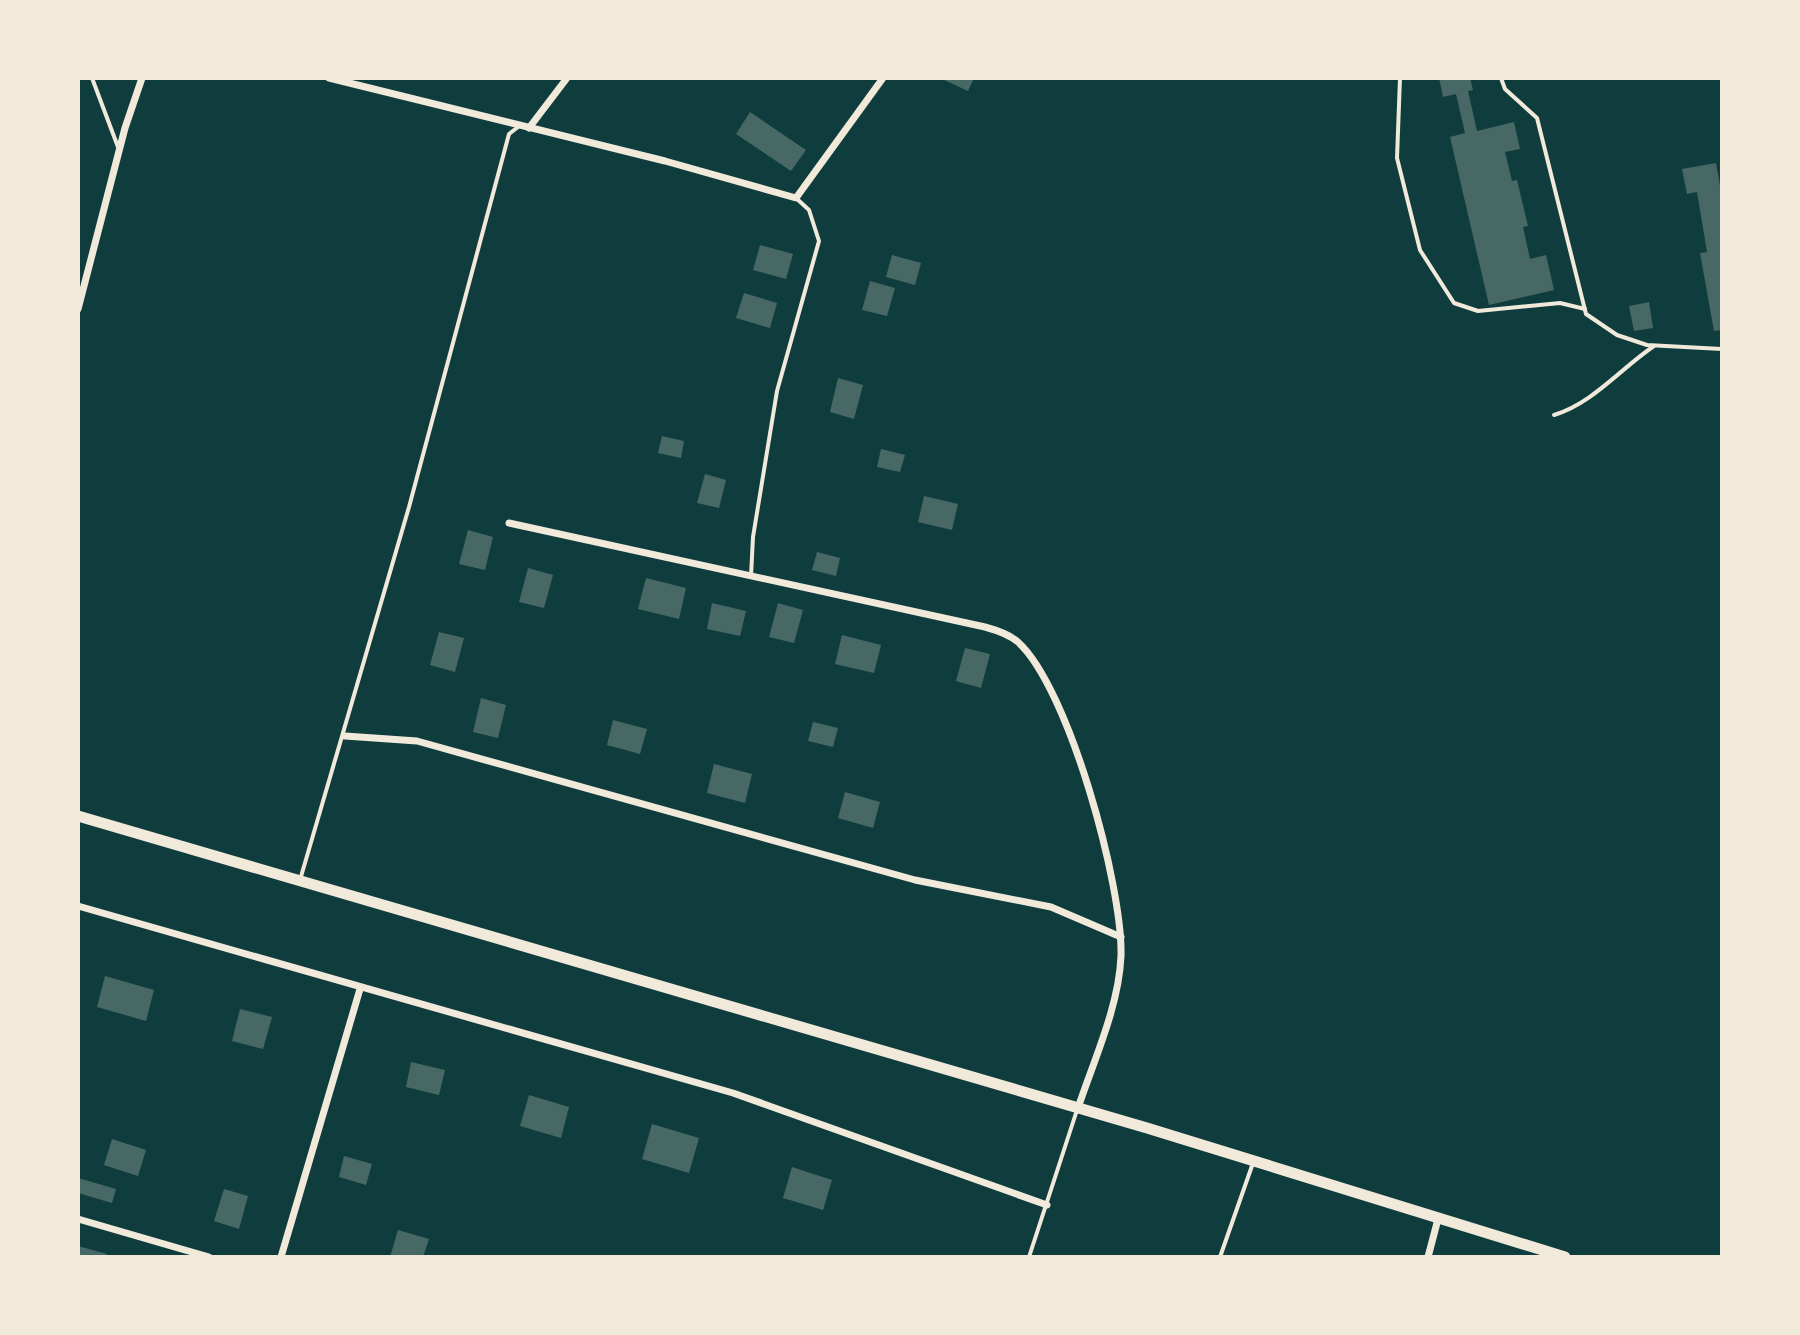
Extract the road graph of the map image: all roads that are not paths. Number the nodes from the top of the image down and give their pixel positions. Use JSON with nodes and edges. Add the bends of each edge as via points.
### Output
{"nodes":[{"id":1,"x":92,"y":78,"type":"edge"},
{"id":2,"x":142,"y":78,"type":"edge"},
{"id":3,"x":329,"y":78,"type":"edge"},
{"id":4,"x":567,"y":78,"type":"edge"},
{"id":5,"x":883,"y":78,"type":"edge"},
{"id":6,"x":1400,"y":78,"type":"edge"},
{"id":7,"x":1501,"y":78,"type":"edge"},
{"id":8,"x":525,"y":128,"type":"junction"},
{"id":9,"x":119,"y":150,"type":"junction"},
{"id":10,"x":796,"y":198,"type":"junction"},
{"id":11,"x":78,"y":309,"type":"edge"},
{"id":12,"x":1585,"y":309,"type":"junction"},
{"id":13,"x":1656,"y":345,"type":"junction"},
{"id":14,"x":1722,"y":349,"type":"edge"},
{"id":15,"x":1554,"y":415,"type":"dead end"},
{"id":16,"x":509,"y":523,"type":"dead end"},
{"id":17,"x":751,"y":576,"type":"junction"},
{"id":18,"x":345,"y":736,"type":"junction"},
{"id":19,"x":78,"y":816,"type":"edge"},
{"id":20,"x":299,"y":883,"type":"junction"},
{"id":21,"x":78,"y":906,"type":"edge"},
{"id":22,"x":1121,"y":937,"type":"junction"},
{"id":23,"x":360,"y":989,"type":"junction"},
{"id":24,"x":1078,"y":1108,"type":"junction"},
{"id":25,"x":1253,"y":1163,"type":"junction"},
{"id":26,"x":1047,"y":1205,"type":"junction"},
{"id":27,"x":78,"y":1219,"type":"edge"},
{"id":28,"x":1438,"y":1219,"type":"junction"},
{"id":29,"x":209,"y":1257,"type":"edge"},
{"id":30,"x":281,"y":1257,"type":"edge"},
{"id":31,"x":1029,"y":1257,"type":"edge"},
{"id":32,"x":1220,"y":1257,"type":"edge"},
{"id":33,"x":1428,"y":1257,"type":"edge"},
{"id":34,"x":1565,"y":1257,"type":"edge"}],
"edges":[{"from":1,"to":9,"type":"lane"},
{"from":2,"to":9,"type":"street"},
{"from":3,"to":8,"type":"street"},
{"from":4,"to":8,"type":"street"},
{"from":5,"to":10,"type":"street"},
{"from":6,"to":12,"type":"lane","via":[[1397,158],[1420,250],[1454,303],[1478,311],[1560,303]]},
{"from":7,"to":12,"type":"lane","via":[[1505,89],[1537,118]]},
{"from":8,"to":10,"type":"street"},
{"from":8,"to":18,"type":"lane","via":[[509,134]]},
{"from":9,"to":11,"type":"street"},
{"from":10,"to":17,"type":"lane","via":[[809,210],[819,241],[777,391]]},
{"from":12,"to":13,"type":"lane","via":[[1617,335]]},
{"from":13,"to":14,"type":"lane"},
{"from":13,"to":15,"type":"lane","via":[[1578,407]]},
{"from":16,"to":17,"type":"street"},
{"from":17,"to":22,"type":"street","via":[[985,627],[1016,641],[1042,676],[1070,734],[1109,871]]},
{"from":18,"to":20,"type":"lane"},
{"from":18,"to":22,"type":"street","via":[[417,741],[915,880],[1051,907]]},
{"from":19,"to":20,"type":"main road"},
{"from":20,"to":24,"type":"main road"},
{"from":21,"to":23,"type":"street"},
{"from":22,"to":24,"type":"street","via":[[1118,976]]},
{"from":23,"to":26,"type":"street","via":[[733,1093]]},
{"from":23,"to":30,"type":"street"},
{"from":24,"to":25,"type":"main road"},
{"from":24,"to":26,"type":"lane"},
{"from":25,"to":28,"type":"main road"},
{"from":25,"to":32,"type":"lane"},
{"from":26,"to":31,"type":"lane"},
{"from":27,"to":29,"type":"street"},
{"from":28,"to":33,"type":"street"},
{"from":28,"to":34,"type":"main road"}]}
